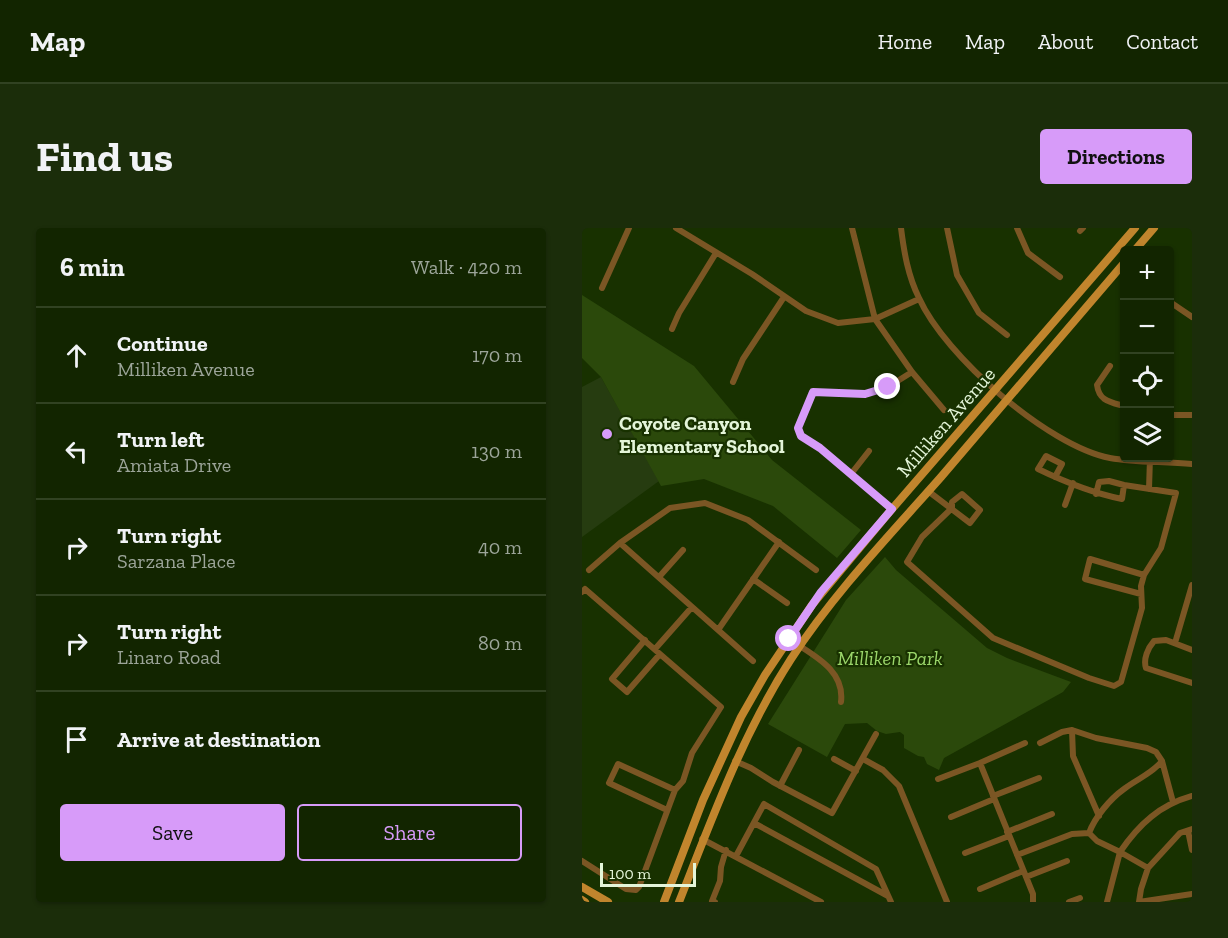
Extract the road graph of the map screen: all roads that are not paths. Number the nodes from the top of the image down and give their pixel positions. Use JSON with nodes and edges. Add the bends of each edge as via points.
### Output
{"nodes":[{"id":1,"x":628,"y":228,"type":"edge"},
{"id":2,"x":852,"y":228,"type":"edge"},
{"id":3,"x":901,"y":228,"type":"edge"},
{"id":4,"x":947,"y":228,"type":"edge"},
{"id":5,"x":1017,"y":228,"type":"edge"},
{"id":6,"x":1135,"y":228,"type":"edge"},
{"id":7,"x":1154,"y":228,"type":"edge"},
{"id":8,"x":681,"y":229,"type":"edge"},
{"id":9,"x":1138,"y":246,"type":"edge"},
{"id":10,"x":716,"y":254,"type":"junction"},
{"id":11,"x":1120,"y":269,"type":"edge"},
{"id":12,"x":1060,"y":276,"type":"dead end"},
{"id":13,"x":602,"y":288,"type":"dead end"},
{"id":14,"x":784,"y":297,"type":"junction"},
{"id":15,"x":919,"y":299,"type":"junction"},
{"id":16,"x":1174,"y":305,"type":"edge"},
{"id":17,"x":1192,"y":317,"type":"edge"},
{"id":18,"x":875,"y":320,"type":"junction"},
{"id":19,"x":672,"y":329,"type":"dead end"},
{"id":20,"x":1007,"y":334,"type":"dead end"},
{"id":21,"x":1110,"y":366,"type":"dead end"},
{"id":22,"x":912,"y":372,"type":"junction"},
{"id":23,"x":733,"y":382,"type":"dead end"},
{"id":24,"x":996,"y":389,"type":"junction"},
{"id":25,"x":1007,"y":399,"type":"junction"},
{"id":26,"x":1120,"y":405,"type":"edge"},
{"id":27,"x":944,"y":410,"type":"dead end"},
{"id":28,"x":1174,"y":415,"type":"edge"},
{"id":29,"x":1192,"y":415,"type":"edge"},
{"id":30,"x":868,"y":451,"type":"dead end"},
{"id":31,"x":1120,"y":458,"type":"edge"},
{"id":32,"x":1150,"y":462,"type":"edge"},
{"id":33,"x":1171,"y":462,"type":"edge"},
{"id":34,"x":1192,"y":464,"type":"edge"},
{"id":35,"x":850,"y":474,"type":"junction"},
{"id":36,"x":1055,"y":477,"type":"dead end"},
{"id":37,"x":1073,"y":483,"type":"junction"},
{"id":38,"x":1124,"y":485,"type":"junction"},
{"id":39,"x":1149,"y":489,"type":"junction"},
{"id":40,"x":928,"y":491,"type":"junction"},
{"id":41,"x":1096,"y":494,"type":"junction"},
{"id":42,"x":1065,"y":505,"type":"dead end"},
{"id":43,"x":952,"y":508,"type":"junction"},
{"id":44,"x":892,"y":509,"type":"junction"},
{"id":45,"x":779,"y":542,"type":"junction"},
{"id":46,"x":620,"y":543,"type":"junction"},
{"id":47,"x":683,"y":550,"type":"dead end"},
{"id":48,"x":589,"y":570,"type":"dead end"},
{"id":49,"x":816,"y":570,"type":"dead end"},
{"id":50,"x":1144,"y":575,"type":"junction"},
{"id":51,"x":659,"y":577,"type":"junction"},
{"id":52,"x":753,"y":579,"type":"junction"},
{"id":53,"x":1192,"y":585,"type":"edge"},
{"id":54,"x":582,"y":592,"type":"edge"},
{"id":55,"x":1141,"y":594,"type":"junction"},
{"id":56,"x":787,"y":603,"type":"dead end"},
{"id":57,"x":692,"y":607,"type":"junction"},
{"id":58,"x":1184,"y":615,"type":"junction"},
{"id":59,"x":1192,"y":618,"type":"edge"},
{"id":60,"x":718,"y":630,"type":"junction"},
{"id":61,"x":789,"y":639,"type":"junction"},
{"id":62,"x":645,"y":640,"type":"junction"},
{"id":63,"x":1175,"y":643,"type":"junction"},
{"id":64,"x":800,"y":646,"type":"junction"},
{"id":65,"x":1192,"y":650,"type":"edge"},
{"id":66,"x":658,"y":652,"type":"junction"},
{"id":67,"x":753,"y":661,"type":"dead end"},
{"id":68,"x":1192,"y":683,"type":"edge"},
{"id":69,"x":841,"y":702,"type":"dead end"},
{"id":70,"x":1072,"y":730,"type":"junction"},
{"id":71,"x":876,"y":734,"type":"dead end"},
{"id":72,"x":1040,"y":743,"type":"dead end"},
{"id":73,"x":1025,"y":744,"type":"dead end"},
{"id":74,"x":799,"y":750,"type":"dead end"},
{"id":75,"x":834,"y":759,"type":"dead end"},
{"id":76,"x":862,"y":759,"type":"junction"},
{"id":77,"x":1162,"y":760,"type":"junction"},
{"id":78,"x":735,"y":761,"type":"junction"},
{"id":79,"x":980,"y":763,"type":"junction"},
{"id":80,"x":856,"y":771,"type":"junction"},
{"id":81,"x":1039,"y":778,"type":"dead end"},
{"id":82,"x":938,"y":779,"type":"dead end"},
{"id":83,"x":780,"y":786,"type":"junction"},
{"id":84,"x":675,"y":790,"type":"junction"},
{"id":85,"x":1192,"y":796,"type":"edge"},
{"id":86,"x":994,"y":798,"type":"junction"},
{"id":87,"x":1173,"y":802,"type":"junction"},
{"id":88,"x":667,"y":810,"type":"junction"},
{"id":89,"x":1052,"y":814,"type":"dead end"},
{"id":90,"x":1099,"y":816,"type":"junction"},
{"id":91,"x":951,"y":817,"type":"dead end"},
{"id":92,"x":754,"y":823,"type":"junction"},
{"id":93,"x":1190,"y":830,"type":"edge"},
{"id":94,"x":1089,"y":833,"type":"junction"},
{"id":95,"x":1008,"y":834,"type":"junction"},
{"id":96,"x":702,"y":839,"type":"junction"},
{"id":97,"x":726,"y":850,"type":"junction"},
{"id":98,"x":1192,"y":850,"type":"edge"},
{"id":99,"x":1120,"y":852,"type":"junction"},
{"id":100,"x":965,"y":853,"type":"dead end"},
{"id":101,"x":1017,"y":855,"type":"junction"},
{"id":102,"x":736,"y":856,"type":"junction"},
{"id":103,"x":582,"y":861,"type":"edge"},
{"id":104,"x":1067,"y":861,"type":"dead end"},
{"id":105,"x":1148,"y":868,"type":"junction"},
{"id":106,"x":1025,"y":874,"type":"junction"},
{"id":107,"x":582,"y":887,"type":"edge"},
{"id":108,"x":980,"y":889,"type":"dead end"},
{"id":109,"x":1192,"y":894,"type":"edge"},
{"id":110,"x":1080,"y":898,"type":"dead end"},
{"id":111,"x":889,"y":899,"type":"edge"},
{"id":112,"x":608,"y":902,"type":"edge"},
{"id":113,"x":664,"y":902,"type":"edge"},
{"id":114,"x":679,"y":902,"type":"edge"},
{"id":115,"x":715,"y":902,"type":"edge"},
{"id":116,"x":821,"y":902,"type":"edge"},
{"id":117,"x":947,"y":902,"type":"edge"},
{"id":118,"x":1033,"y":902,"type":"edge"},
{"id":119,"x":1069,"y":902,"type":"edge"},
{"id":120,"x":1107,"y":902,"type":"edge"},
{"id":121,"x":1139,"y":902,"type":"edge"}],
"edges":[{"from":1,"to":13,"type":"street"},
{"from":2,"to":18,"type":"street"},
{"from":3,"to":15,"type":"street"},
{"from":4,"to":20,"type":"street","via":[[957,275],[979,313]]},
{"from":5,"to":12,"type":"street","via":[[1028,253]]},
{"from":6,"to":24,"type":"main road","name":"Milliken Avenue"},
{"from":7,"to":9,"type":"main road"},
{"from":8,"to":10,"type":"street"},
{"from":10,"to":14,"type":"street"},
{"from":10,"to":19,"type":"street"},
{"from":11,"to":25,"type":"main road","name":"Milliken Avenue"},
{"from":14,"to":18,"type":"street","via":[[806,311],[838,323]]},
{"from":14,"to":23,"type":"street","via":[[743,359]]},
{"from":15,"to":18,"type":"street"},
{"from":15,"to":24,"type":"street","via":[[944,339]]},
{"from":16,"to":17,"type":"street"},
{"from":18,"to":22,"type":"street"},
{"from":21,"to":26,"type":"street","via":[[1097,385],[1098,393],[1104,400]]},
{"from":22,"to":27,"type":"street"},
{"from":22,"to":35,"type":"street","via":[[888,387],[865,394],[813,392],[798,432]]},
{"from":24,"to":25,"type":"street"},
{"from":24,"to":44,"type":"main road","name":"Milliken Avenue"},
{"from":25,"to":31,"type":"street","via":[[1064,440],[1087,451]]},
{"from":25,"to":40,"type":"main road","name":"Milliken Avenue"},
{"from":28,"to":29,"type":"street"},
{"from":30,"to":35,"type":"street"},
{"from":32,"to":39,"type":"street"},
{"from":33,"to":34,"type":"street"},
{"from":35,"to":44,"type":"street"},
{"from":36,"to":37,"type":"street"},
{"from":37,"to":41,"type":"street"},
{"from":37,"to":42,"type":"street"},
{"from":38,"to":39,"type":"street"},
{"from":38,"to":41,"type":"street","via":[[1099,482]]},
{"from":38,"to":41,"type":"street","via":[[1122,499]]},
{"from":39,"to":50,"type":"street","via":[[1176,493],[1161,548]]},
{"from":40,"to":43,"type":"street"},
{"from":40,"to":64,"type":"main road","name":"Milliken Avenue"},
{"from":43,"to":43,"type":"street","via":[[969,523],[980,510],[962,494],[952,502]]},
{"from":43,"to":55,"type":"street","via":[[922,537],[907,562],[1001,643],[1114,686],[1121,682],[1142,608]]},
{"from":44,"to":61,"type":"main road","name":"Milliken Avenue","via":[[821,592]]},
{"from":45,"to":46,"type":"street","via":[[747,520],[705,503],[670,508]]},
{"from":45,"to":49,"type":"street"},
{"from":45,"to":52,"type":"street"},
{"from":46,"to":48,"type":"street"},
{"from":46,"to":51,"type":"street"},
{"from":47,"to":51,"type":"street"},
{"from":50,"to":55,"type":"street"},
{"from":50,"to":55,"type":"street","via":[[1090,559],[1084,579]]},
{"from":51,"to":57,"type":"street"},
{"from":52,"to":56,"type":"street"},
{"from":52,"to":60,"type":"street"},
{"from":53,"to":58,"type":"street"},
{"from":54,"to":62,"type":"street","via":[[585,588]]},
{"from":57,"to":60,"type":"street"},
{"from":57,"to":66,"type":"street"},
{"from":58,"to":59,"type":"street"},
{"from":58,"to":63,"type":"street"},
{"from":60,"to":67,"type":"street"},
{"from":61,"to":64,"type":"street"},
{"from":61,"to":113,"type":"main road","name":"Milliken Avenue","via":[[741,717],[703,800]]},
{"from":62,"to":66,"type":"street"},
{"from":62,"to":66,"type":"street","via":[[612,679],[627,692]]},
{"from":63,"to":65,"type":"street"},
{"from":63,"to":68,"type":"street","via":[[1154,641],[1144,662],[1146,668]]},
{"from":64,"to":69,"type":"street","via":[[834,671]]},
{"from":64,"to":78,"type":"main road","name":"Milliken Avenue"},
{"from":66,"to":84,"type":"street","via":[[721,707],[692,753],[683,781]]},
{"from":70,"to":72,"type":"street"},
{"from":70,"to":77,"type":"street","via":[[1147,748]]},
{"from":70,"to":90,"type":"street","via":[[1073,756]]},
{"from":71,"to":76,"type":"street"},
{"from":73,"to":79,"type":"street"},
{"from":74,"to":83,"type":"street"},
{"from":75,"to":80,"type":"street"},
{"from":76,"to":80,"type":"street"},
{"from":76,"to":117,"type":"street","via":[[883,770],[899,786]]},
{"from":77,"to":87,"type":"street"},
{"from":77,"to":90,"type":"street","via":[[1122,790]]},
{"from":78,"to":83,"type":"street"},
{"from":78,"to":96,"type":"main road","name":"Milliken Avenue"},
{"from":79,"to":82,"type":"street"},
{"from":79,"to":86,"type":"street"},
{"from":80,"to":83,"type":"street","via":[[832,813]]},
{"from":81,"to":86,"type":"street"},
{"from":84,"to":88,"type":"street"},
{"from":84,"to":88,"type":"street","via":[[618,764],[609,783]]},
{"from":85,"to":87,"type":"street"},
{"from":86,"to":91,"type":"street"},
{"from":86,"to":95,"type":"street"},
{"from":87,"to":99,"type":"street","via":[[1141,826]]},
{"from":88,"to":103,"type":"street","via":[[636,890],[626,889]]},
{"from":89,"to":95,"type":"street"},
{"from":90,"to":94,"type":"street"},
{"from":92,"to":102,"type":"street"},
{"from":92,"to":111,"type":"street"},
{"from":92,"to":111,"type":"street","via":[[764,804],[876,868]]},
{"from":93,"to":98,"type":"street"},
{"from":93,"to":105,"type":"street","via":[[1180,834]]},
{"from":94,"to":99,"type":"street"},
{"from":94,"to":101,"type":"street","via":[[1072,834]]},
{"from":95,"to":100,"type":"street"},
{"from":95,"to":101,"type":"street"},
{"from":96,"to":97,"type":"street"},
{"from":96,"to":114,"type":"main road","name":"Milliken Avenue"},
{"from":97,"to":102,"type":"street"},
{"from":97,"to":115,"type":"street","via":[[712,901]]},
{"from":99,"to":105,"type":"street"},
{"from":99,"to":120,"type":"street"},
{"from":101,"to":106,"type":"street"},
{"from":102,"to":116,"type":"street"},
{"from":104,"to":106,"type":"street"},
{"from":105,"to":121,"type":"street"},
{"from":106,"to":108,"type":"street"},
{"from":106,"to":118,"type":"street"},
{"from":107,"to":112,"type":"main road"},
{"from":109,"to":121,"type":"street"},
{"from":110,"to":119,"type":"street"}]}
